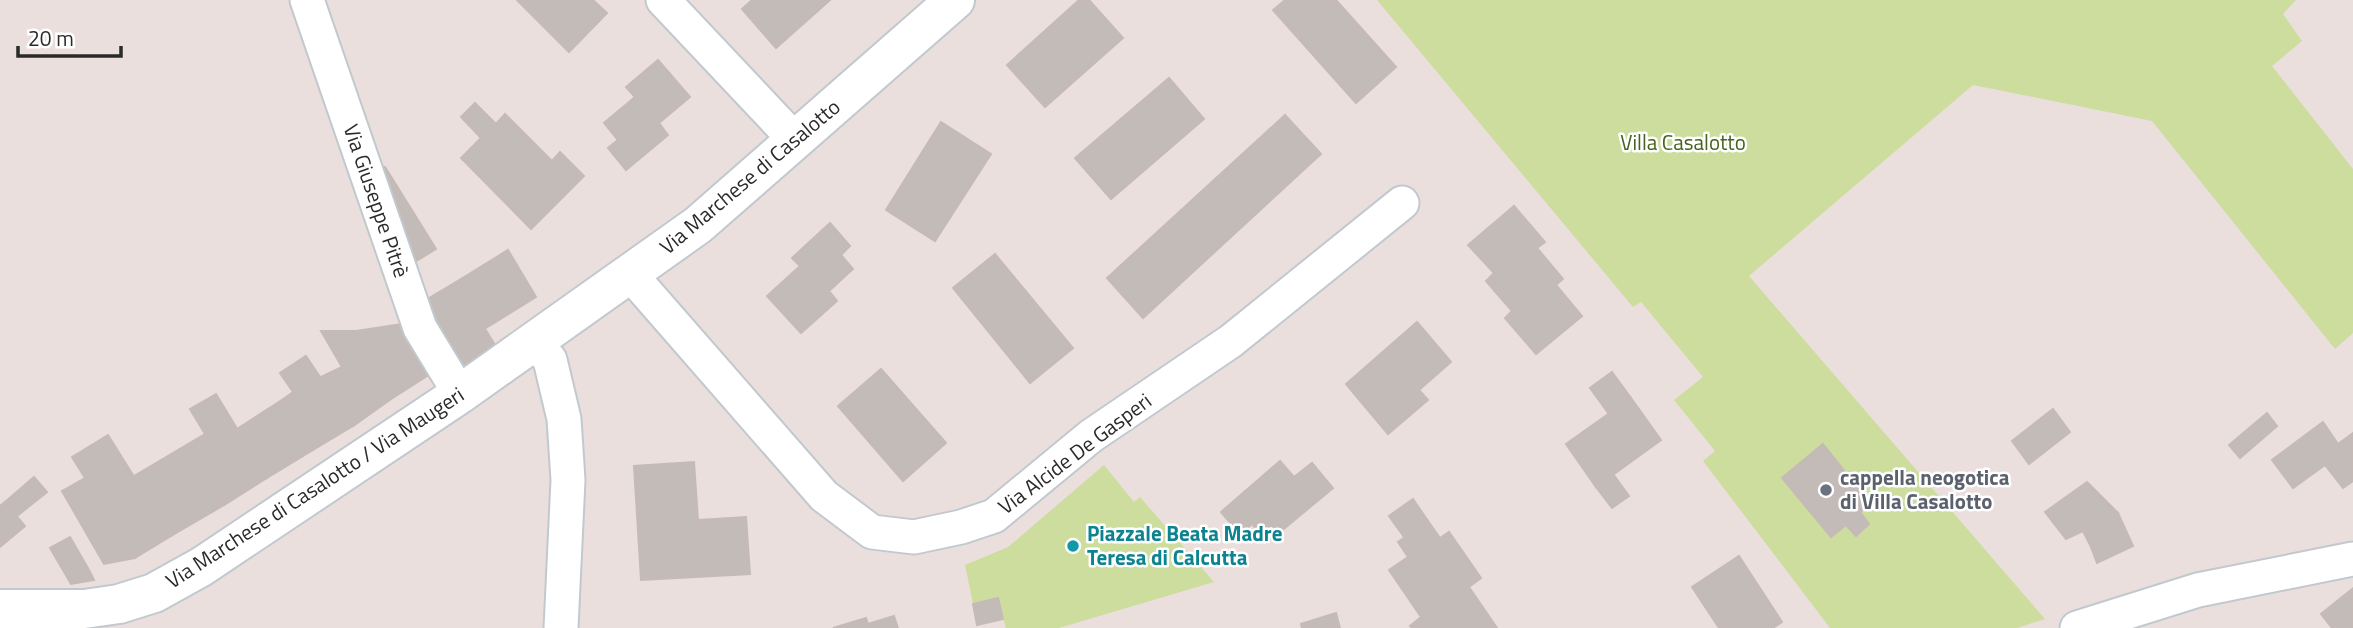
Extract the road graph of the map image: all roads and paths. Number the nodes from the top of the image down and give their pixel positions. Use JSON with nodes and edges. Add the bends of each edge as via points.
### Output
{"nodes":[{"id":1,"x":307,"y":0,"type":"edge"},
{"id":2,"x":663,"y":0,"type":"edge"},
{"id":3,"x":955,"y":0,"type":"edge"},
{"id":4,"x":796,"y":141,"type":"junction"},
{"id":5,"x":1402,"y":203,"type":"dead end"},
{"id":6,"x":631,"y":275,"type":"junction"},
{"id":7,"x":535,"y":341,"type":"junction"},
{"id":8,"x":460,"y":394,"type":"junction"},
{"id":9,"x":2353,"y":559,"type":"edge"},
{"id":10,"x":0,"y":609,"type":"edge"},
{"id":11,"x":561,"y":628,"type":"edge"},
{"id":12,"x":2077,"y":628,"type":"edge"}],
"edges":[{"from":1,"to":8,"type":"street","name":"Via Giuseppe Pitrè","via":[[420,328]]},
{"from":2,"to":4,"type":"street"},
{"from":3,"to":4,"type":"street","name":"Via Marchese di Casalotto"},
{"from":4,"to":6,"type":"street","name":"Via Marchese di Casalotto"},
{"from":5,"to":6,"type":"street","name":"Via Alcide De Gasperi","via":[[1231,341],[1091,436],[994,516],[914,537],[872,532],[824,496]]},
{"from":6,"to":7,"type":"street","name":"Via Marchese di Casalotto"},
{"from":7,"to":8,"type":"street","name":"Via Marchese di Casalotto / Via Maugeri"},
{"from":7,"to":11,"type":"street","via":[[550,360],[564,419],[568,480]]},
{"from":8,"to":10,"type":"street","name":"Via Marchese di Casalotto / Via Maugeri","via":[[201,567],[153,593],[84,610]]},
{"from":9,"to":12,"type":"street","via":[[2198,590]]}]}
